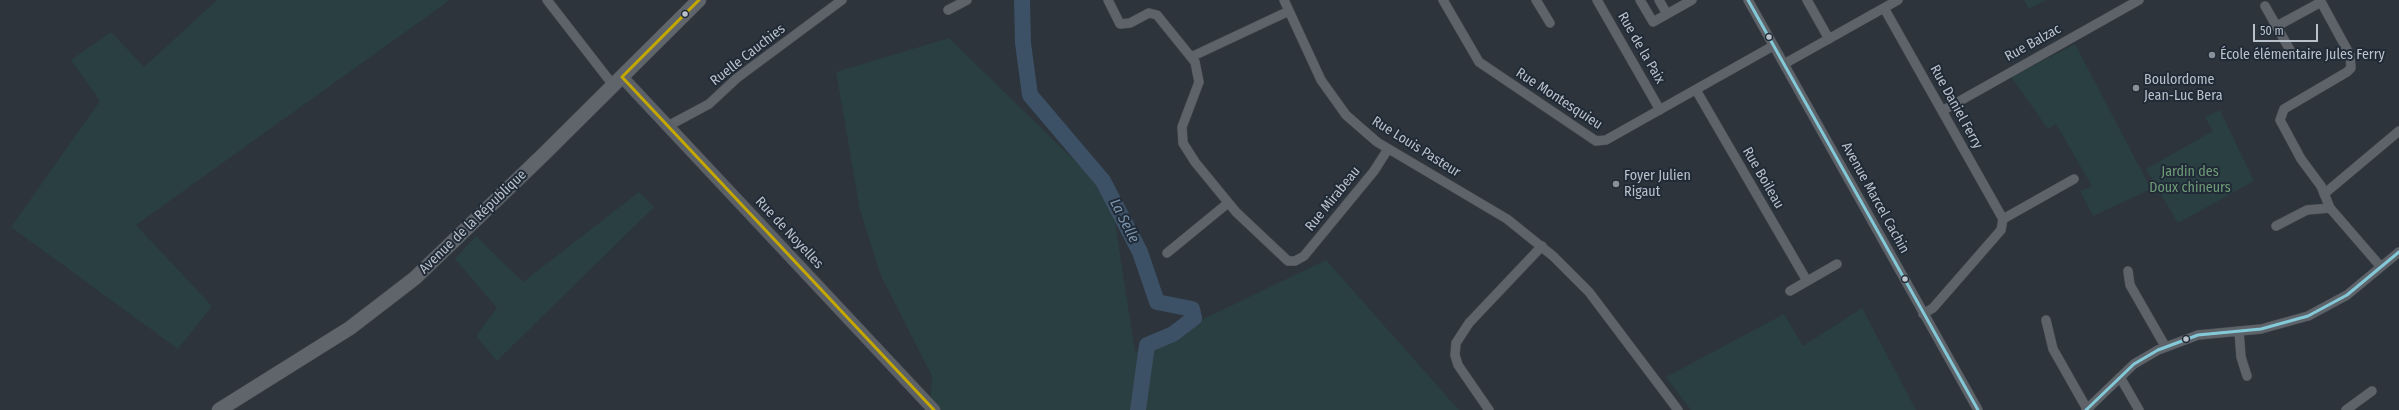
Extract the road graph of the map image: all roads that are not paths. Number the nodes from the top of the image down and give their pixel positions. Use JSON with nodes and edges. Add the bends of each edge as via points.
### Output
{"nodes":[{"id":1,"x":547,"y":0,"type":"edge"},
{"id":2,"x":700,"y":0,"type":"edge"},
{"id":3,"x":842,"y":0,"type":"edge"},
{"id":4,"x":967,"y":0,"type":"edge"},
{"id":5,"x":1108,"y":0,"type":"edge"},
{"id":6,"x":1284,"y":0,"type":"edge"},
{"id":7,"x":1443,"y":0,"type":"edge"},
{"id":8,"x":1536,"y":0,"type":"edge"},
{"id":9,"x":1597,"y":0,"type":"edge"},
{"id":10,"x":1640,"y":0,"type":"edge"},
{"id":11,"x":1659,"y":0,"type":"edge"},
{"id":12,"x":1692,"y":0,"type":"edge"},
{"id":13,"x":1748,"y":0,"type":"edge"},
{"id":14,"x":1807,"y":0,"type":"edge"},
{"id":15,"x":1898,"y":0,"type":"edge"},
{"id":16,"x":2139,"y":0,"type":"edge"},
{"id":17,"x":2321,"y":1,"type":"edge"},
{"id":18,"x":2265,"y":6,"type":"dead end"},
{"id":19,"x":1884,"y":8,"type":"junction"},
{"id":20,"x":948,"y":10,"type":"dead end"},
{"id":21,"x":1289,"y":11,"type":"junction"},
{"id":22,"x":1667,"y":14,"type":"junction"},
{"id":23,"x":1550,"y":23,"type":"dead end"},
{"id":24,"x":2277,"y":26,"type":"junction"},
{"id":25,"x":1829,"y":39,"type":"junction"},
{"id":26,"x":1773,"y":46,"type":"junction"},
{"id":27,"x":2290,"y":50,"type":"dead end"},
{"id":28,"x":1191,"y":57,"type":"junction"},
{"id":29,"x":1784,"y":64,"type":"junction"},
{"id":30,"x":618,"y":81,"type":"junction"},
{"id":31,"x":1696,"y":90,"type":"junction"},
{"id":32,"x":1660,"y":110,"type":"junction"},
{"id":33,"x":1942,"y":111,"type":"junction"},
{"id":34,"x":668,"y":126,"type":"junction"},
{"id":35,"x":2399,"y":131,"type":"edge"},
{"id":36,"x":1388,"y":149,"type":"junction"},
{"id":37,"x":2074,"y":179,"type":"dead end"},
{"id":38,"x":2324,"y":194,"type":"junction"},
{"id":39,"x":1228,"y":203,"type":"junction"},
{"id":40,"x":2330,"y":208,"type":"junction"},
{"id":41,"x":2003,"y":219,"type":"junction"},
{"id":42,"x":2276,"y":226,"type":"dead end"},
{"id":43,"x":1542,"y":246,"type":"junction"},
{"id":44,"x":2399,"y":252,"type":"edge"},
{"id":45,"x":1167,"y":254,"type":"dead end"},
{"id":46,"x":1837,"y":264,"type":"dead end"},
{"id":47,"x":2381,"y":267,"type":"junction"},
{"id":48,"x":2128,"y":271,"type":"dead end"},
{"id":49,"x":1807,"y":281,"type":"junction"},
{"id":50,"x":1790,"y":291,"type":"dead end"},
{"id":51,"x":1923,"y":314,"type":"junction"},
{"id":52,"x":2046,"y":320,"type":"dead end"},
{"id":53,"x":2239,"y":331,"type":"junction"},
{"id":54,"x":2165,"y":346,"type":"junction"},
{"id":55,"x":2247,"y":376,"type":"dead end"},
{"id":56,"x":2120,"y":377,"type":"junction"},
{"id":57,"x":2372,"y":391,"type":"dead end"},
{"id":58,"x":219,"y":410,"type":"edge"},
{"id":59,"x":934,"y":410,"type":"edge"},
{"id":60,"x":1489,"y":410,"type":"edge"},
{"id":61,"x":1678,"y":410,"type":"edge"},
{"id":62,"x":1978,"y":410,"type":"edge"},
{"id":63,"x":2086,"y":410,"type":"edge"},
{"id":64,"x":2139,"y":410,"type":"edge"},
{"id":65,"x":2346,"y":410,"type":"edge"}],
"edges":[{"from":1,"to":30,"type":"street"},
{"from":2,"to":30,"type":"main road","name":"Avenue de la République"},
{"from":3,"to":34,"type":"street","name":"Ruelle Cauchies","via":[[737,78],[709,104]]},
{"from":4,"to":20,"type":"street"},
{"from":5,"to":28,"type":"street","via":[[1120,24],[1154,13]]},
{"from":6,"to":21,"type":"street","name":"Rue Louis Pasteur"},
{"from":7,"to":32,"type":"street","name":"Rue Montesquieu","via":[[1479,62],[1589,138],[1599,142],[1606,140]]},
{"from":8,"to":23,"type":"street"},
{"from":9,"to":32,"type":"street","name":"Rue de la Paix"},
{"from":10,"to":22,"type":"street","via":[[1653,22]]},
{"from":11,"to":22,"type":"street"},
{"from":12,"to":22,"type":"street"},
{"from":13,"to":26,"type":"street","name":"Avenue Marcel Cachin"},
{"from":14,"to":25,"type":"street"},
{"from":15,"to":19,"type":"street"},
{"from":16,"to":33,"type":"street","name":"Rue Balzac"},
{"from":17,"to":24,"type":"street"},
{"from":17,"to":38,"type":"street","via":[[2350,55],[2351,68],[2284,109],[2280,117],[2298,154]]},
{"from":18,"to":24,"type":"street"},
{"from":19,"to":25,"type":"street"},
{"from":19,"to":33,"type":"street","name":"Rue Daniel Ferry"},
{"from":21,"to":28,"type":"street"},
{"from":21,"to":36,"type":"street","name":"Rue Louis Pasteur","via":[[1312,64],[1336,104],[1357,126]]},
{"from":24,"to":27,"type":"street"},
{"from":25,"to":29,"type":"street"},
{"from":26,"to":29,"type":"street","name":"Avenue Marcel Cachin"},
{"from":26,"to":31,"type":"street","name":"Rue Montesquieu"},
{"from":28,"to":39,"type":"street","via":[[1198,70],[1200,82],[1182,127],[1181,139],[1195,162]]},
{"from":29,"to":51,"type":"street","name":"Avenue Marcel Cachin"},
{"from":30,"to":34,"type":"street","name":"Rue de Noyelles"},
{"from":30,"to":58,"type":"main road","name":"Avenue de la République","via":[[407,285],[350,328]]},
{"from":31,"to":32,"type":"street","name":"Rue Montesquieu"},
{"from":31,"to":49,"type":"street","name":"Rue Boileau"},
{"from":33,"to":41,"type":"street","name":"Rue Daniel Ferry"},
{"from":34,"to":59,"type":"street","name":"Rue de Noyelles"},
{"from":35,"to":38,"type":"street"},
{"from":36,"to":39,"type":"street","name":"Rue Mirabeau","via":[[1374,171],[1304,256],[1295,261],[1288,261],[1282,256]]},
{"from":36,"to":43,"type":"street","name":"Rue Louis Pasteur","via":[[1507,219]]},
{"from":37,"to":41,"type":"street"},
{"from":38,"to":40,"type":"street"},
{"from":39,"to":45,"type":"street"},
{"from":40,"to":42,"type":"street","via":[[2307,210]]},
{"from":40,"to":47,"type":"street"},
{"from":41,"to":51,"type":"street","via":[[2001,230],[1933,308]]},
{"from":43,"to":60,"type":"street","via":[[1469,323],[1456,343],[1455,355],[1458,365]]},
{"from":43,"to":61,"type":"street","name":"Rue Louis Pasteur","via":[[1589,292]]},
{"from":44,"to":47,"type":"street"},
{"from":46,"to":49,"type":"street"},
{"from":47,"to":53,"type":"street","via":[[2347,294],[2308,316],[2274,327]]},
{"from":48,"to":54,"type":"street","via":[[2130,285]]},
{"from":49,"to":50,"type":"street"},
{"from":51,"to":62,"type":"street","name":"Avenue Marcel Cachin"},
{"from":52,"to":63,"type":"street","via":[[2053,349]]},
{"from":53,"to":54,"type":"street","via":[[2198,335]]},
{"from":53,"to":55,"type":"street","via":[[2240,357]]},
{"from":54,"to":56,"type":"street","via":[[2139,360]]},
{"from":56,"to":63,"type":"street"},
{"from":56,"to":64,"type":"street"},
{"from":57,"to":65,"type":"street"}]}
